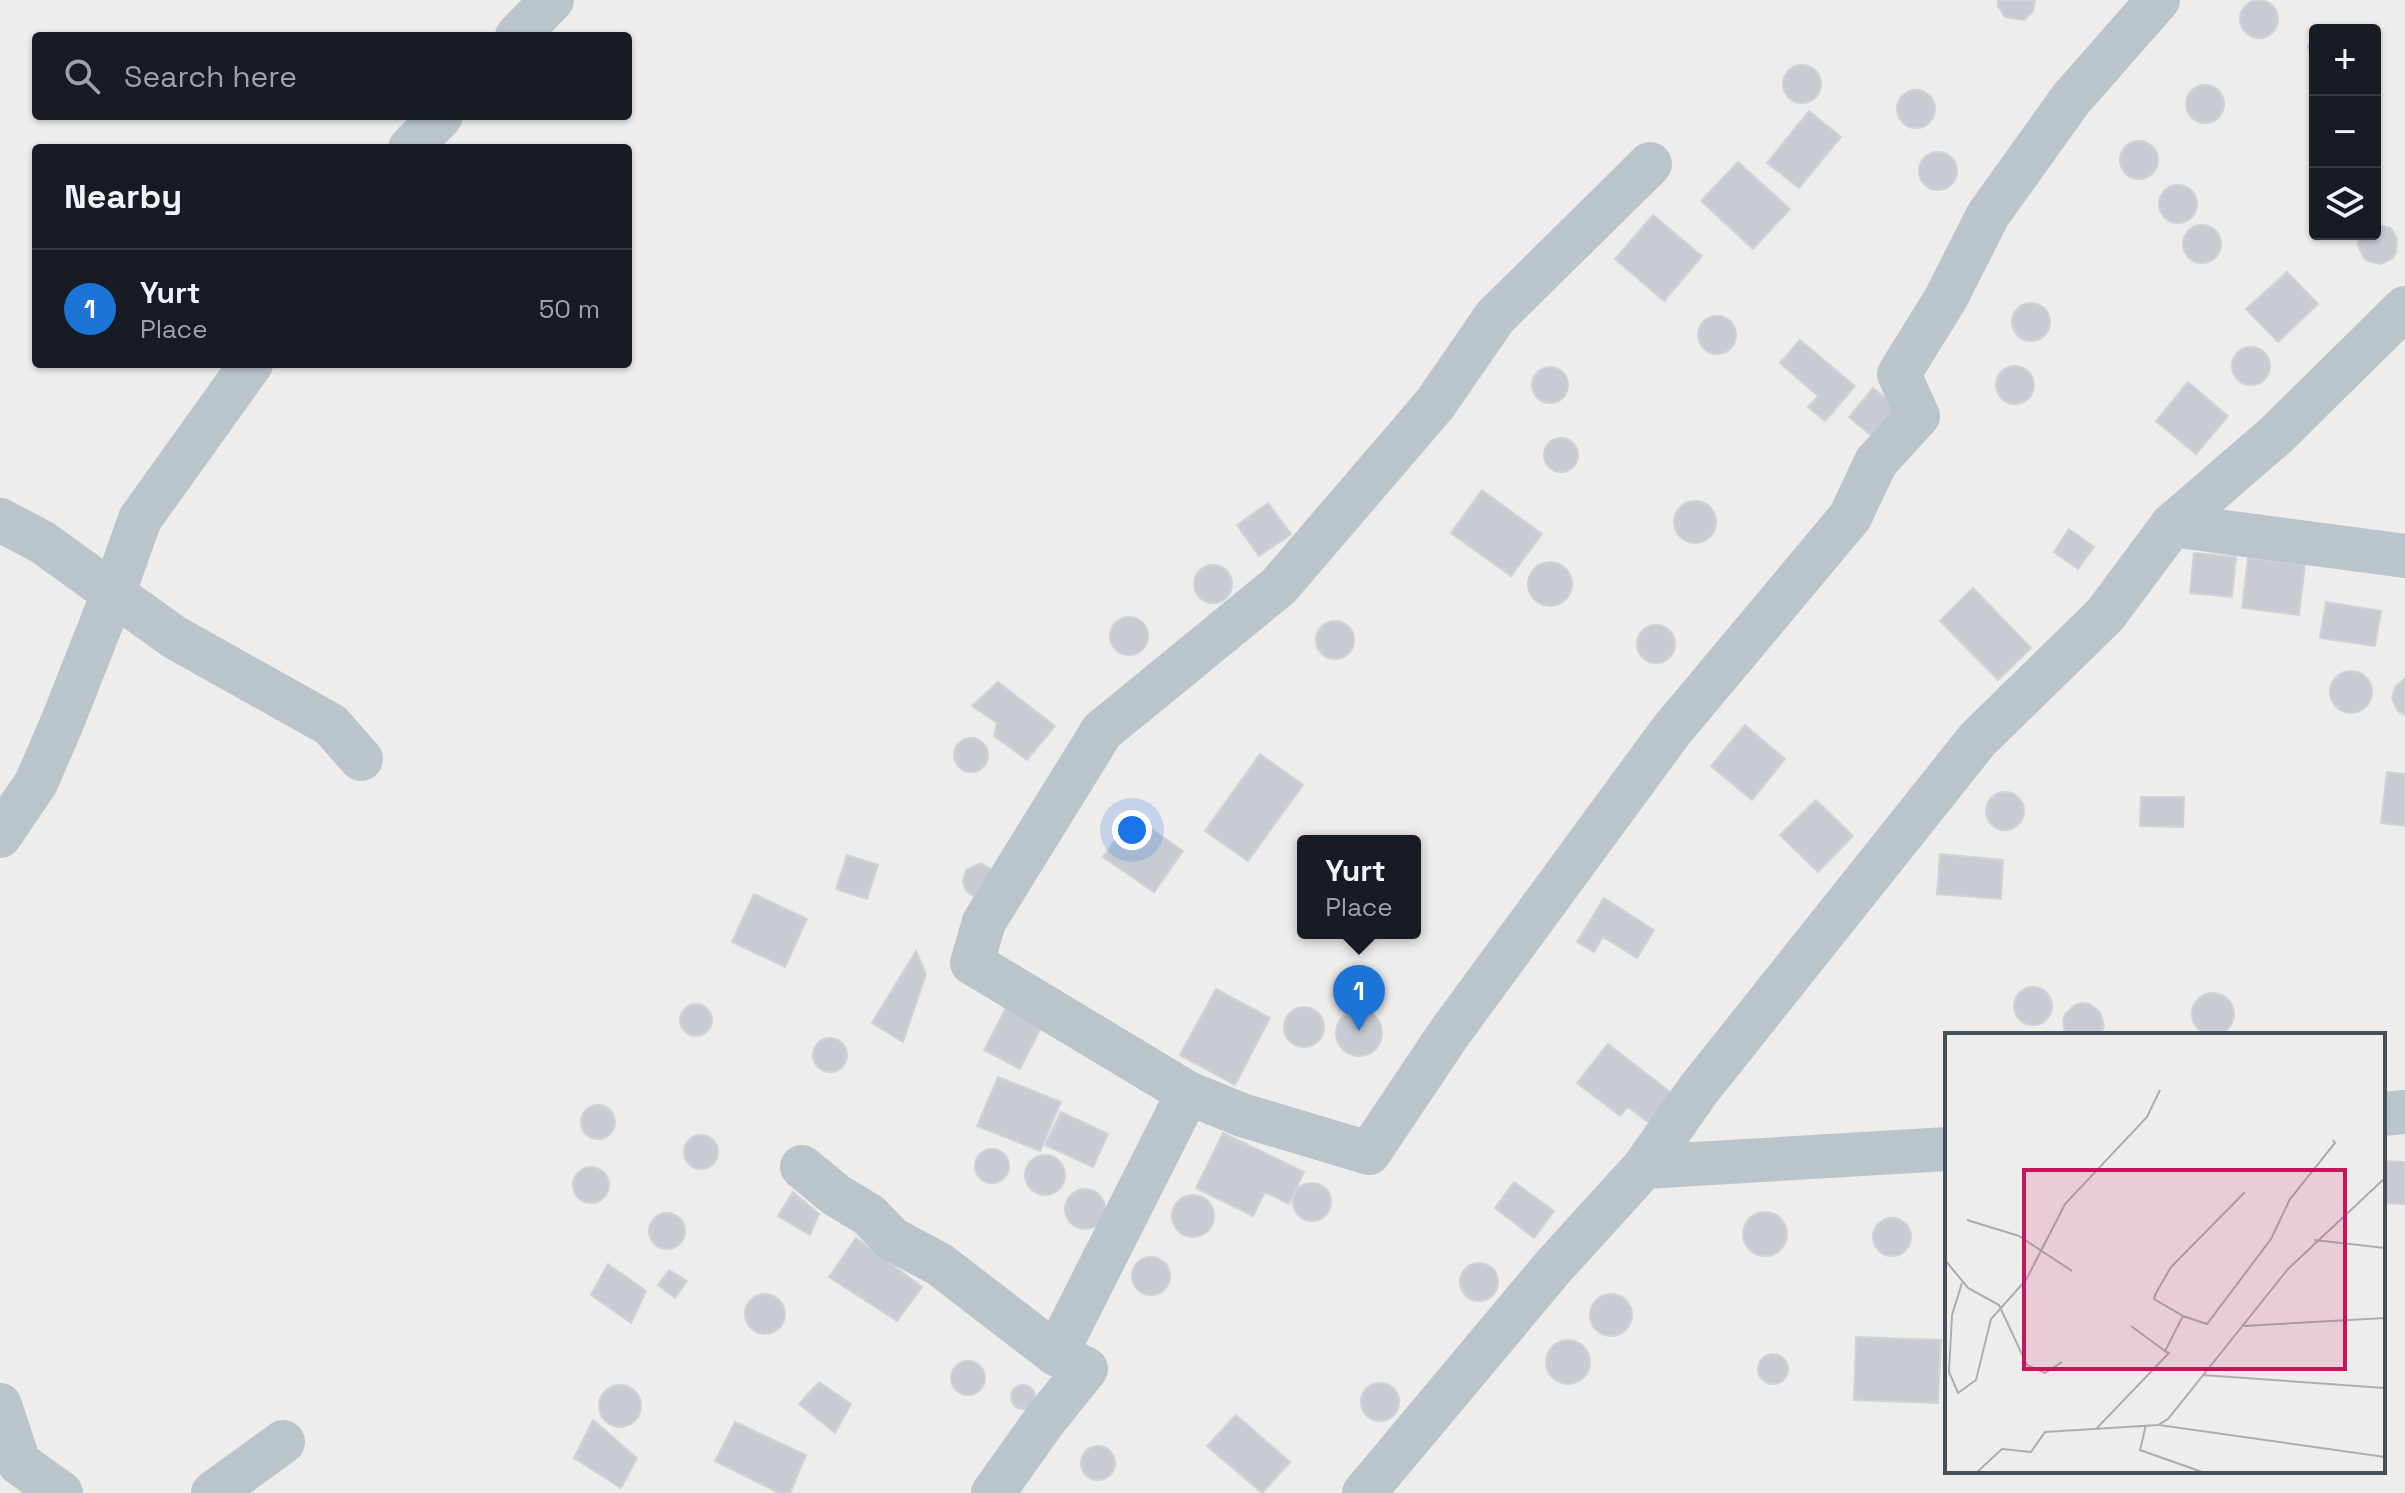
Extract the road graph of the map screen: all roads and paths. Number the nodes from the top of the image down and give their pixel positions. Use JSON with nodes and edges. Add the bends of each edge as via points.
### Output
{"nodes":[{"id":1,"x":552,"y":0,"type":"edge"},
{"id":2,"x":2158,"y":0,"type":"edge"},
{"id":3,"x":521,"y":32,"type":"edge"},
{"id":4,"x":437,"y":120,"type":"edge"},
{"id":5,"x":414,"y":144,"type":"edge"},
{"id":6,"x":1650,"y":164,"type":"dead end"},
{"id":7,"x":2405,"y":308,"type":"edge"},
{"id":8,"x":248,"y":368,"type":"edge"},
{"id":9,"x":0,"y":520,"type":"edge"},
{"id":10,"x":2172,"y":525,"type":"junction"},
{"id":11,"x":2405,"y":556,"type":"edge"},
{"id":12,"x":114,"y":592,"type":"junction"},
{"id":13,"x":361,"y":759,"type":"dead end"},
{"id":14,"x":0,"y":836,"type":"edge"},
{"id":15,"x":1188,"y":1093,"type":"junction"},
{"id":16,"x":2405,"y":1112,"type":"edge"},
{"id":17,"x":2385,"y":1114,"type":"edge"},
{"id":18,"x":1945,"y":1149,"type":"edge"},
{"id":19,"x":802,"y":1167,"type":"dead end"},
{"id":20,"x":1644,"y":1167,"type":"junction"},
{"id":21,"x":1056,"y":1354,"type":"junction"},
{"id":22,"x":0,"y":1405,"type":"edge"},
{"id":23,"x":283,"y":1442,"type":"dead end"},
{"id":24,"x":61,"y":1493,"type":"edge"},
{"id":25,"x":213,"y":1493,"type":"edge"},
{"id":26,"x":993,"y":1493,"type":"edge"},
{"id":27,"x":1364,"y":1493,"type":"edge"}],
"edges":[{"from":1,"to":3,"type":"street"},
{"from":2,"to":15,"type":"street","via":[[2071,99],[1988,215],[1899,374],[1918,416],[1876,462],[1850,517],[1671,731],[1448,1035],[1369,1153]]},
{"from":4,"to":5,"type":"street"},
{"from":6,"to":15,"type":"street","via":[[1495,317],[1435,404],[1279,586],[1102,731],[984,922],[972,963]]},
{"from":7,"to":10,"type":"street","via":[[2275,436]]},
{"from":8,"to":12,"type":"street","via":[[140,519]]},
{"from":9,"to":12,"type":"street"},
{"from":10,"to":11,"type":"street"},
{"from":10,"to":20,"type":"street","via":[[2105,615],[1978,739],[1699,1089]]},
{"from":12,"to":13,"type":"street","via":[[174,637],[331,725]]},
{"from":12,"to":14,"type":"street","via":[[36,783]]},
{"from":15,"to":21,"type":"street"},
{"from":16,"to":17,"type":"street"},
{"from":18,"to":20,"type":"street"},
{"from":19,"to":21,"type":"street","via":[[869,1215],[892,1239],[939,1264]]},
{"from":20,"to":27,"type":"street"},
{"from":21,"to":26,"type":"street","via":[[1086,1369]]},
{"from":22,"to":24,"type":"street","via":[[19,1463]]},
{"from":23,"to":25,"type":"street"}]}
